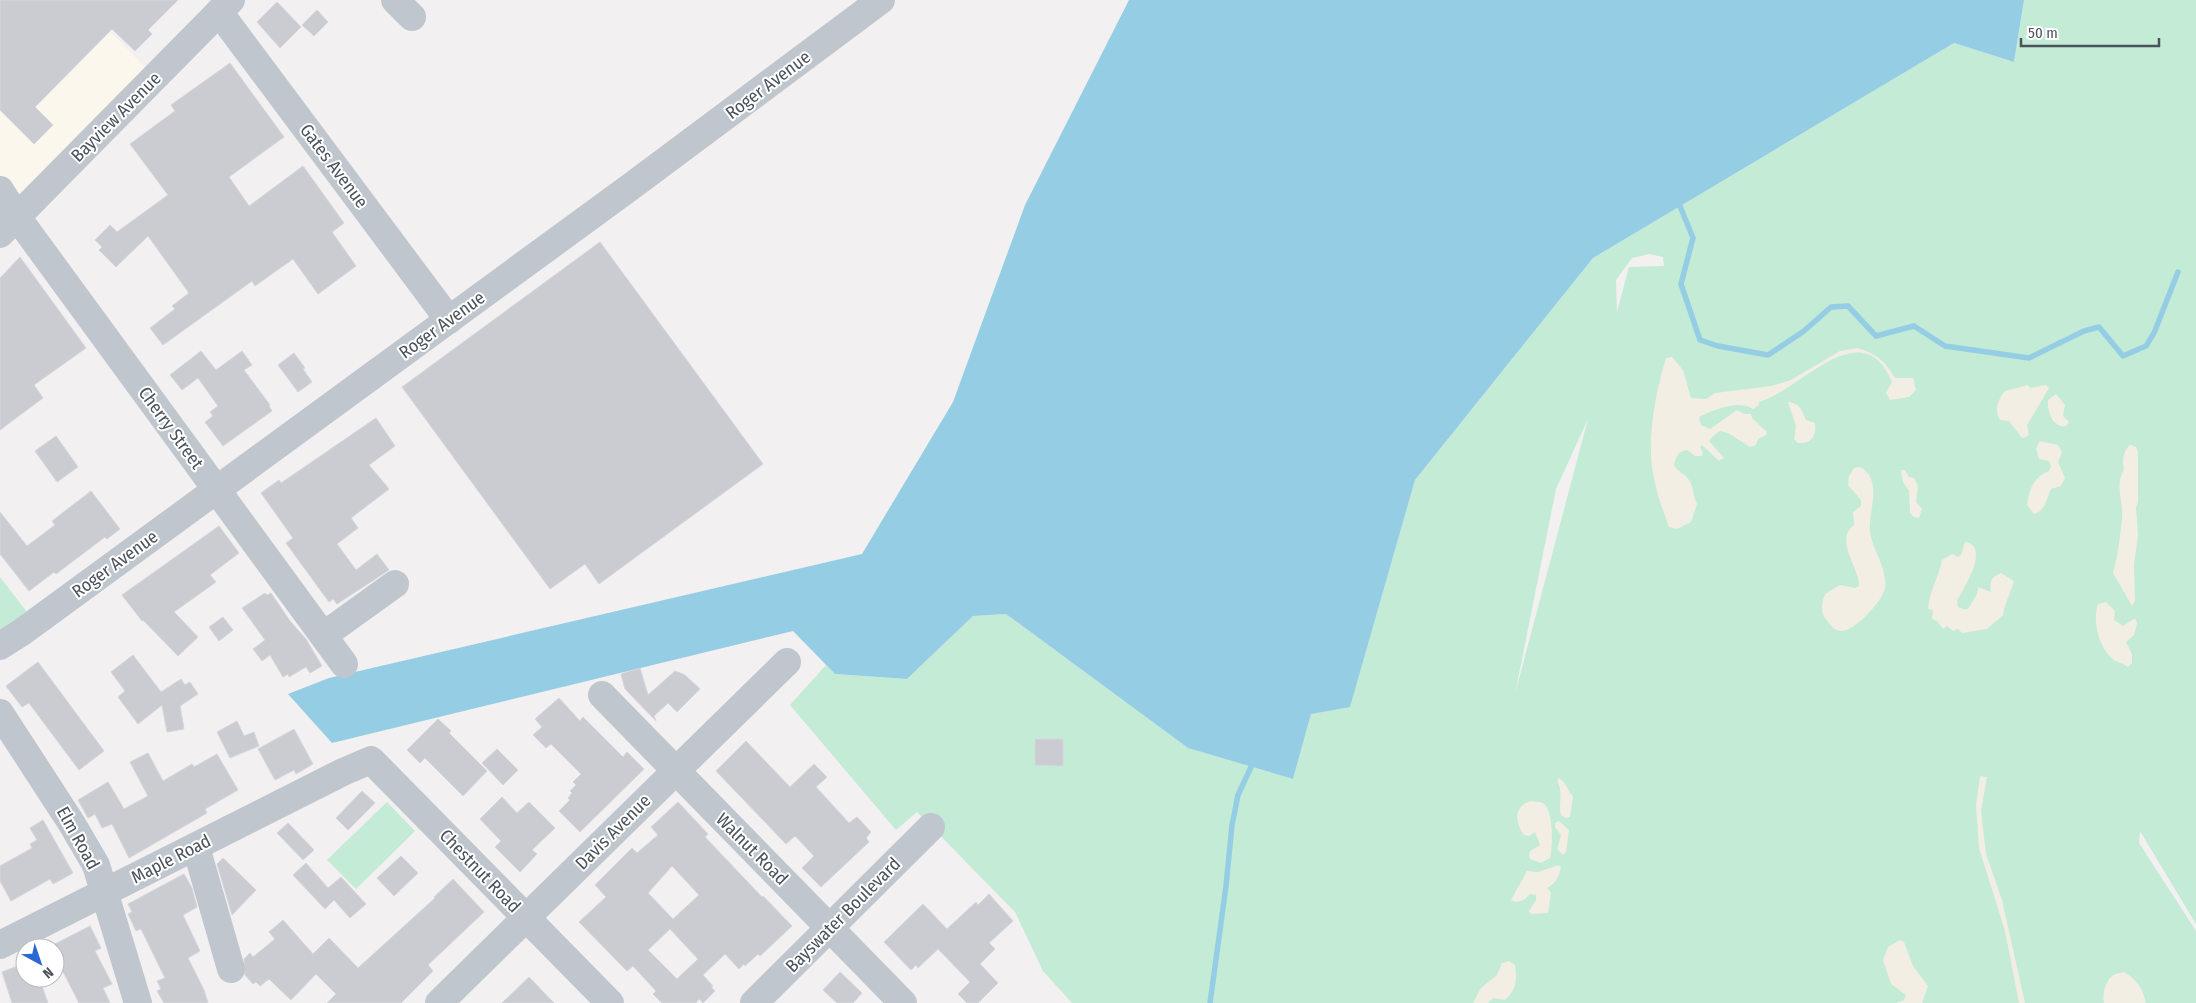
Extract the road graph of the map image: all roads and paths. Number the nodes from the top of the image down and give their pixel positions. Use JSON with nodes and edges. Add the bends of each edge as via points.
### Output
{"nodes":[{"id":1,"x":881,"y":0,"type":"edge"},
{"id":2,"x":225,"y":6,"type":"edge"},
{"id":3,"x":0,"y":190,"type":"edge"},
{"id":4,"x":8,"y":225,"type":"edge"},
{"id":5,"x":448,"y":320,"type":"junction"},
{"id":6,"x":217,"y":490,"type":"junction"},
{"id":7,"x":395,"y":584,"type":"dead end"},
{"id":8,"x":324,"y":635,"type":"junction"},
{"id":9,"x":0,"y":646,"type":"edge"},
{"id":10,"x":787,"y":662,"type":"dead end"},
{"id":11,"x":344,"y":664,"type":"dead end"},
{"id":12,"x":602,"y":695,"type":"dead end"},
{"id":13,"x":0,"y":713,"type":"edge"},
{"id":14,"x":676,"y":771,"type":"junction"},
{"id":15,"x":343,"y":772,"type":"joint"},
{"id":16,"x":932,"y":827,"type":"dead end"},
{"id":17,"x":196,"y":846,"type":"junction"},
{"id":18,"x":104,"y":893,"type":"junction"},
{"id":19,"x":526,"y":918,"type":"junction"},
{"id":20,"x":830,"y":928,"type":"junction"},
{"id":21,"x":0,"y":945,"type":"edge"},
{"id":22,"x":232,"y":969,"type":"dead end"},
{"id":23,"x":138,"y":1003,"type":"edge"},
{"id":24,"x":439,"y":1003,"type":"edge"},
{"id":25,"x":610,"y":1003,"type":"edge"},
{"id":26,"x":754,"y":1003,"type":"edge"},
{"id":27,"x":904,"y":1003,"type":"edge"}],
"edges":[{"from":1,"to":5,"type":"street","name":"Roger Avenue"},
{"from":2,"to":4,"type":"street","name":"Bayview Avenue"},
{"from":2,"to":5,"type":"street","name":"Gates Avenue"},
{"from":3,"to":4,"type":"street","name":"Cherry Street"},
{"from":4,"to":6,"type":"street","name":"Cherry Street"},
{"from":5,"to":6,"type":"street","name":"Roger Avenue"},
{"from":6,"to":8,"type":"street","name":"Cherry Street"},
{"from":6,"to":9,"type":"street","name":"Roger Avenue"},
{"from":7,"to":8,"type":"street"},
{"from":8,"to":11,"type":"street","name":"Cherry Street"},
{"from":10,"to":14,"type":"street","name":"Davis Avenue"},
{"from":12,"to":14,"type":"street","name":"Walnut Road"},
{"from":13,"to":18,"type":"street","name":"Elm Road","via":[[96,865]]},
{"from":14,"to":19,"type":"street","name":"Davis Avenue"},
{"from":14,"to":20,"type":"street","name":"Walnut Road"},
{"from":15,"to":17,"type":"street","name":"Maple Road"},
{"from":15,"to":19,"type":"street","name":"Chestnut Road","via":[[371,760]]},
{"from":16,"to":20,"type":"street","name":"Bayswater Boulevard"},
{"from":17,"to":18,"type":"street","name":"Maple Road"},
{"from":17,"to":22,"type":"street"},
{"from":18,"to":21,"type":"street","name":"Maple Road"},
{"from":18,"to":23,"type":"street","name":"Elm Road"},
{"from":19,"to":24,"type":"street","name":"Davis Avenue"},
{"from":19,"to":25,"type":"street","name":"Chestnut Road"},
{"from":20,"to":26,"type":"street","name":"Bayswater Boulevard"},
{"from":20,"to":27,"type":"street","name":"Walnut Road"}]}
